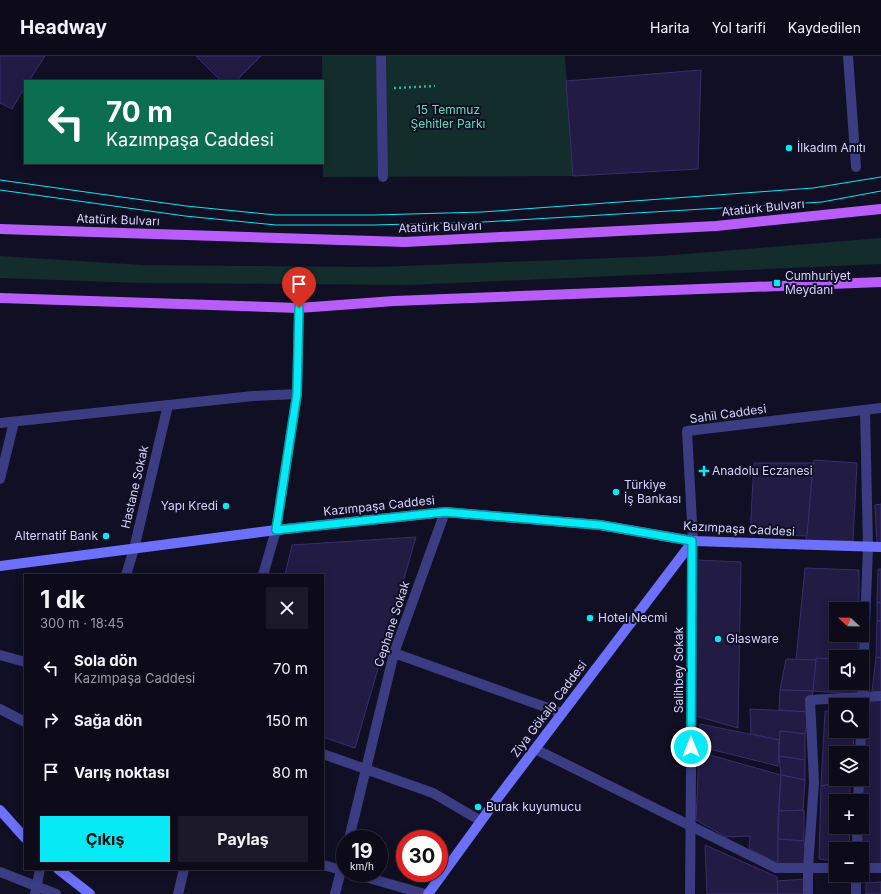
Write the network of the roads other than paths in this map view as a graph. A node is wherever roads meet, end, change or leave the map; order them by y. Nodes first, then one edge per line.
1 (381, 56) edge
2 (848, 56) edge
3 (856, 167) dead end
4 (383, 177) dead end
5 (881, 209) edge
6 (0, 229) edge
7 (881, 282) edge
8 (0, 298) edge
9 (299, 308) junction
10 (297, 394) junction
11 (168, 405) junction
12 (881, 408) edge
13 (865, 410) junction
14 (14, 422) junction
15 (0, 423) edge
16 (0, 479) edge
17 (445, 512) junction
18 (276, 530) junction
19 (692, 541) junction
20 (868, 547) junction
21 (881, 547) edge
22 (134, 548) junction
23 (0, 566) edge
24 (126, 574) edge
25 (264, 574) edge
26 (394, 653) junction
27 (0, 655) edge
28 (24, 662) edge
29 (881, 696) edge
30 (862, 698) edge
31 (869, 699) edge
32 (829, 700) edge
33 (0, 710) edge
34 (562, 713) junction
35 (24, 722) edge
36 (535, 749) junction
37 (324, 754) edge
38 (367, 769) junction
39 (0, 810) edge
40 (481, 821) junction
41 (690, 826) junction
42 (351, 830) edge
43 (24, 837) edge
44 (324, 865) edge
45 (336, 868) edge
46 (808, 868) junction
47 (829, 868) edge
48 (869, 868) edge
49 (881, 868) edge
50 (40, 870) edge
51 (59, 870) edge
52 (184, 870) edge
53 (0, 872) edge
54 (341, 882) edge
55 (384, 882) edge
56 (856, 882) edge
57 (36, 890) edge
58 (56, 894) edge
59 (90, 894) edge
60 (178, 894) edge
61 (335, 894) edge
62 (425, 894) edge
63 (428, 894) edge
64 (690, 894) edge
65 (808, 894) edge
66 (856, 894) edge

1 - 4 street
2 - 3 street
5 - 6 main road, Atatürk Bulvarı
7 - 9 main road
8 - 9 main road
9 - 10 street
10 - 11 street
10 - 18 street
11 - 14 street
11 - 22 street, Hastane Sokak
12 - 13 street, Sahil Caddesi
13 - 19 street, Sahil Caddesi
13 - 20 street
14 - 15 street
14 - 16 street
17 - 18 main road, Kazımpaşa Caddesi
17 - 19 main road, Kazımpaşa Caddesi
17 - 26 street, Cephane Sokak
18 - 22 main road, Kazımpaşa Caddesi
18 - 25 street
19 - 20 main road, Kazımpaşa Caddesi
19 - 34 main road, Ziya Gökalp Caddesi
19 - 41 street, Salihbey Sokak
20 - 21 main road, Kazımpaşa Caddesi
20 - 30 street
22 - 23 main road, Kazımpaşa Caddesi
22 - 24 street, Hastane Sokak
26 - 34 street
26 - 38 street, Cephane Sokak
27 - 28 street
29 - 31 street
32 - 46 street
33 - 35 street
34 - 36 main road, Ziya Gökalp Caddesi
36 - 40 main road, Ziya Gökalp Caddesi
36 - 41 street
37 - 38 street
38 - 40 street
38 - 42 street
39 - 43 main road
40 - 63 main road, Ziya Gökalp Caddesi
41 - 46 street
41 - 64 street, Salihbey Sokak
44 - 45 street
46 - 47 street
46 - 65 street
48 - 49 street
50 - 57 street
51 - 59 main road
52 - 60 street
53 - 57 street
54 - 61 street
55 - 62 street
56 - 66 street
57 - 58 street

